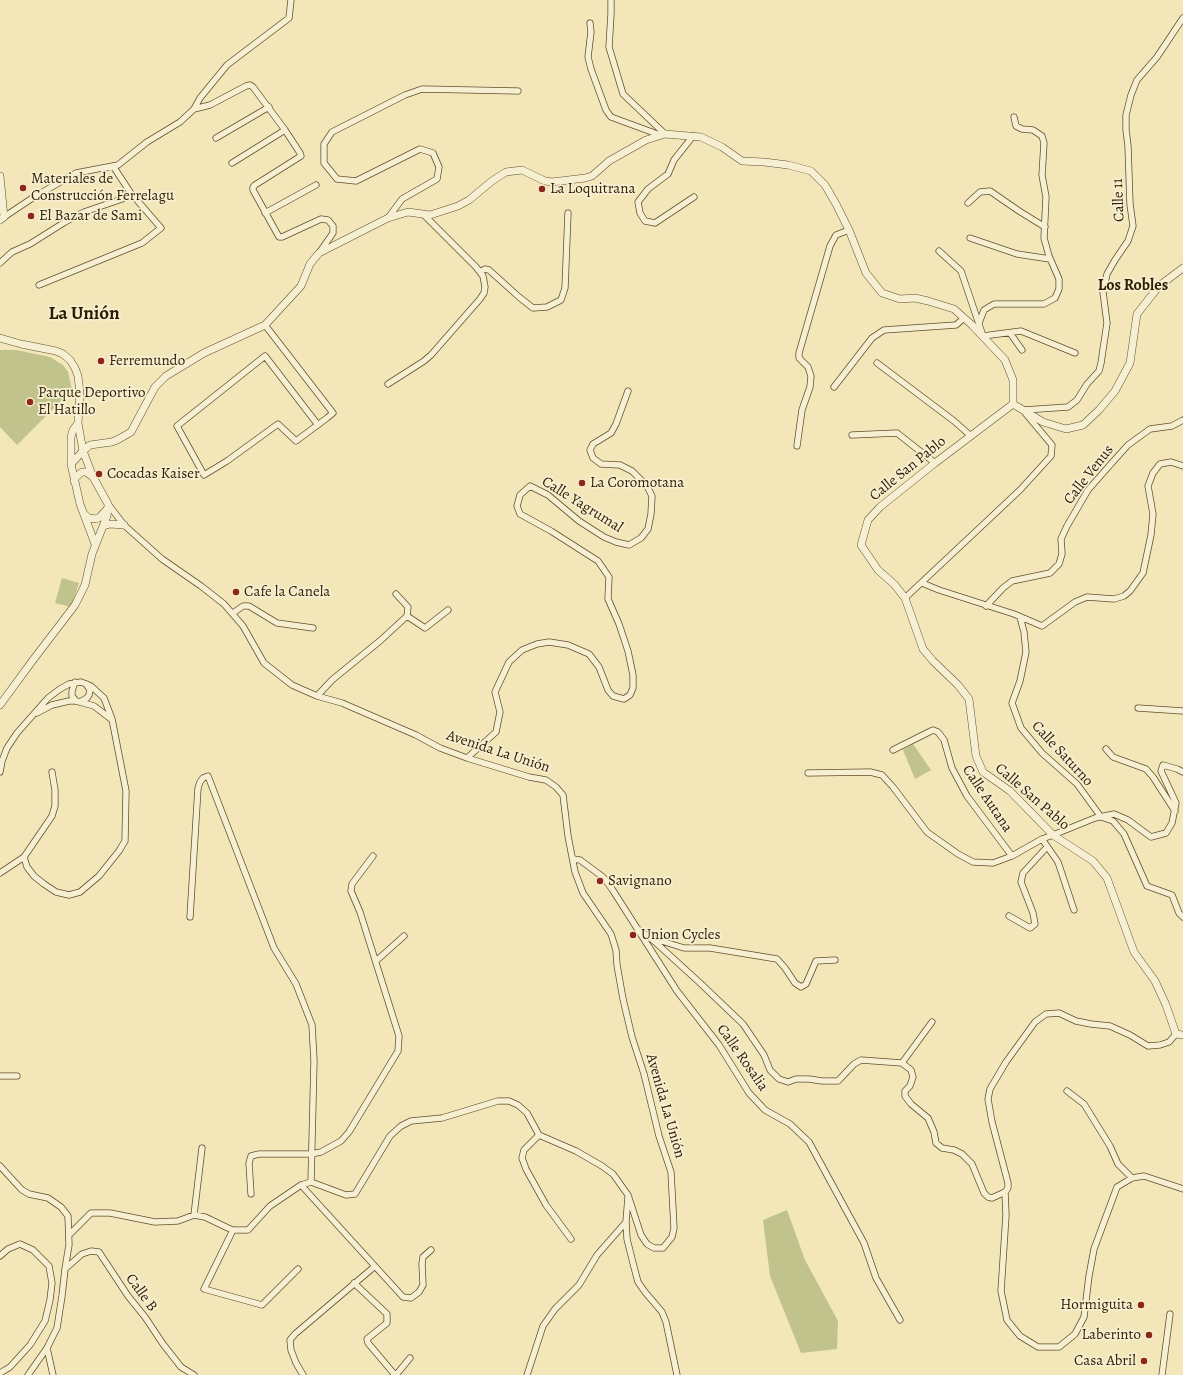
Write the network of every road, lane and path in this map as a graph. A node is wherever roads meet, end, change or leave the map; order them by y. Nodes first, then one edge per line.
1 (291, 0) edge
2 (611, 0) edge
3 (1183, 18) edge
4 (590, 23) dead end
5 (518, 91) dead end
6 (269, 107) junction
7 (194, 109) junction
8 (1014, 117) dead end
9 (285, 130) junction
10 (663, 135) junction
11 (693, 136) junction
12 (216, 138) dead end
13 (232, 163) dead end
14 (113, 166) junction
15 (0, 176) edge
16 (316, 185) dead end
17 (130, 192) junction
18 (694, 197) dead end
19 (968, 203) dead end
20 (265, 213) junction
21 (568, 213) dead end
22 (423, 214) junction
23 (388, 218) junction
24 (2, 219) edge
25 (1045, 226) junction
26 (849, 230) junction
27 (970, 238) dead end
28 (939, 251) dead end
29 (319, 253) junction
30 (1050, 259) junction
31 (0, 263) edge
32 (1183, 268) edge
33 (480, 272) junction
34 (39, 285) dead end
35 (964, 318) junction
36 (979, 323) junction
37 (265, 325) junction
38 (1010, 333) junction
39 (983, 336) junction
40 (0, 338) edge
41 (1022, 350) dead end
42 (1075, 353) dead end
43 (877, 363) dead end
44 (388, 384) dead end
45 (834, 387) dead end
46 (628, 392) dead end
47 (1012, 404) junction
48 (1024, 410) junction
49 (1183, 420) edge
50 (78, 423) junction
51 (318, 425) junction
52 (852, 435) dead end
53 (971, 436) junction
54 (797, 446) dead end
55 (83, 451) junction
56 (935, 463) junction
57 (71, 464) junction
58 (1183, 466) edge
59 (93, 477) junction
60 (74, 481) junction
61 (108, 506) junction
62 (84, 514) junction
63 (124, 525) junction
64 (103, 526) junction
65 (95, 544) junction
66 (922, 583) junction
67 (396, 594) dead end
68 (905, 598) junction
69 (986, 606) junction
70 (448, 610) dead end
71 (233, 613) junction
72 (407, 616) junction
73 (1020, 617) junction
74 (313, 628) dead end
75 (75, 682) junction
76 (85, 684) junction
77 (318, 696) junction
78 (78, 702) junction
79 (0, 705) edge
80 (1138, 708) dead end
81 (1183, 710) edge
82 (32, 715) junction
83 (112, 719) junction
84 (1106, 749) dead end
85 (893, 750) dead end
86 (467, 758) junction
87 (0, 772) edge
88 (52, 772) dead end
89 (1183, 772) edge
90 (808, 773) dead end
91 (1175, 811) junction
92 (1101, 817) junction
93 (1053, 835) junction
94 (1042, 839) junction
95 (1047, 847) junction
96 (373, 856) dead end
97 (1012, 856) junction
98 (24, 858) junction
99 (573, 860) junction
100 (0, 873) edge
101 (1074, 910) dead end
102 (1009, 916) dead end
103 (190, 917) dead end
104 (1183, 917) edge
105 (638, 929) junction
106 (404, 936) dead end
107 (648, 937) junction
108 (835, 960) dead end
109 (376, 961) junction
110 (932, 1022) dead end
111 (1179, 1034) edge
112 (902, 1063) junction
113 (0, 1076) edge
114 (17, 1076) dead end
115 (1067, 1091) dead end
116 (539, 1135) junction
117 (202, 1148) dead end
118 (311, 1154) junction
119 (0, 1166) edge
120 (1132, 1178) junction
121 (311, 1182) junction
122 (301, 1185) junction
123 (1183, 1189) edge
124 (1005, 1192) junction
125 (251, 1194) dead end
126 (628, 1195) junction
127 (194, 1215) junction
128 (626, 1222) junction
129 (233, 1230) junction
130 (69, 1234) junction
131 (571, 1239) dead end
132 (431, 1250) dead end
133 (0, 1256) edge
134 (374, 1267) junction
135 (65, 1269) junction
136 (298, 1269) dead end
137 (354, 1283) junction
138 (1170, 1314) dead end
139 (900, 1320) dead end
140 (47, 1348) junction
141 (410, 1358) dead end
142 (0, 1373) edge
143 (28, 1375) edge
144 (53, 1375) edge
145 (194, 1375) edge
146 (304, 1375) edge
147 (395, 1375) edge
148 (526, 1375) edge
149 (677, 1375) edge
150 (1162, 1375) edge

1 - 7 street
2 - 10 street
3 - 48 street, Calle 11
4 - 10 street
5 - 23 street
6 - 7 street
6 - 9 street
6 - 12 street
7 - 14 street
8 - 25 street
9 - 13 street
9 - 20 street
10 - 11 street
10 - 22 street
11 - 18 street
11 - 26 street
14 - 17 street
14 - 24 street
15 - 24 street
16 - 20 street
17 - 31 street
17 - 34 street
19 - 25 street
20 - 29 street
21 - 33 street
22 - 23 street
22 - 33 street
23 - 29 street
25 - 30 street
26 - 35 street
26 - 54 street
27 - 30 street
28 - 36 street
29 - 37 street
30 - 36 street
32 - 48 street
33 - 44 street
35 - 39 street
35 - 45 street
36 - 39 street
37 - 51 street
37 - 55 street
38 - 39 street
38 - 41 street
38 - 42 street
39 - 47 street
40 - 50 street, Avenida La Unión
43 - 53 street
46 - 86 street, Calle Yagrumal
47 - 48 street
47 - 53 street, Calle San Pablo
48 - 66 street
49 - 69 street, Calle Venus
50 - 55 street, Avenida La Unión
50 - 57 street, Avenida La Unión
51 - 51 street
52 - 56 street
53 - 56 street, Calle San Pablo
55 - 57 street
55 - 59 street, Avenida La Unión
56 - 68 street, Calle San Pablo
57 - 60 street, Avenida La Unión
58 - 73 street
59 - 60 street
59 - 61 street, Avenida La Unión
60 - 62 street, Avenida La Unión
61 - 62 street
61 - 63 street, Avenida La Unión
61 - 64 street
62 - 65 street, Avenida La Unión
63 - 64 street
63 - 71 street, Avenida La Unión
64 - 65 street
65 - 79 street
66 - 68 street
66 - 69 street
67 - 72 street
68 - 93 street, Calle San Pablo
69 - 73 street
70 - 72 street
71 - 74 street
71 - 77 street, Avenida La Unión
72 - 77 street
73 - 92 street, Calle Saturno
75 - 76 street
75 - 78 street
75 - 82 street
76 - 78 street
76 - 83 street
77 - 86 street, Avenida La Unión
78 - 82 street
78 - 83 street
80 - 81 street
82 - 87 street
83 - 98 street
84 - 91 street
85 - 97 street, Calle Autana
86 - 99 street, Avenida La Unión
88 - 98 street
89 - 91 street
90 - 97 street
91 - 92 street
92 - 93 street
92 - 104 street, Calle Saturno
93 - 94 street
93 - 111 street, Calle San Pablo
94 - 95 street
94 - 97 street
95 - 101 street
95 - 102 street
96 - 109 street
98 - 100 street
99 - 105 street, Calle Rosalia
99 - 126 street, Avenida La Unión
103 - 118 street
105 - 107 street
105 - 139 street, Calle Rosalia
106 - 109 street
107 - 108 street
107 - 112 street
109 - 118 street
110 - 112 street
111 - 124 street
112 - 124 street
113 - 114 street
115 - 120 street
116 - 121 street
116 - 126 street, Avenida La Unión
116 - 131 street
117 - 127 street
118 - 121 street
118 - 125 street
119 - 130 street
120 - 123 street
120 - 124 street
121 - 122 street
122 - 129 street
122 - 134 street
126 - 128 street
127 - 129 street
127 - 130 street
128 - 148 street
128 - 149 street
129 - 136 street
130 - 135 street
132 - 134 street
133 - 142 street
134 - 137 street
135 - 140 street
135 - 145 street, Calle B
137 - 146 street
137 - 147 street
138 - 150 street
140 - 143 street
140 - 144 street
141 - 147 street

